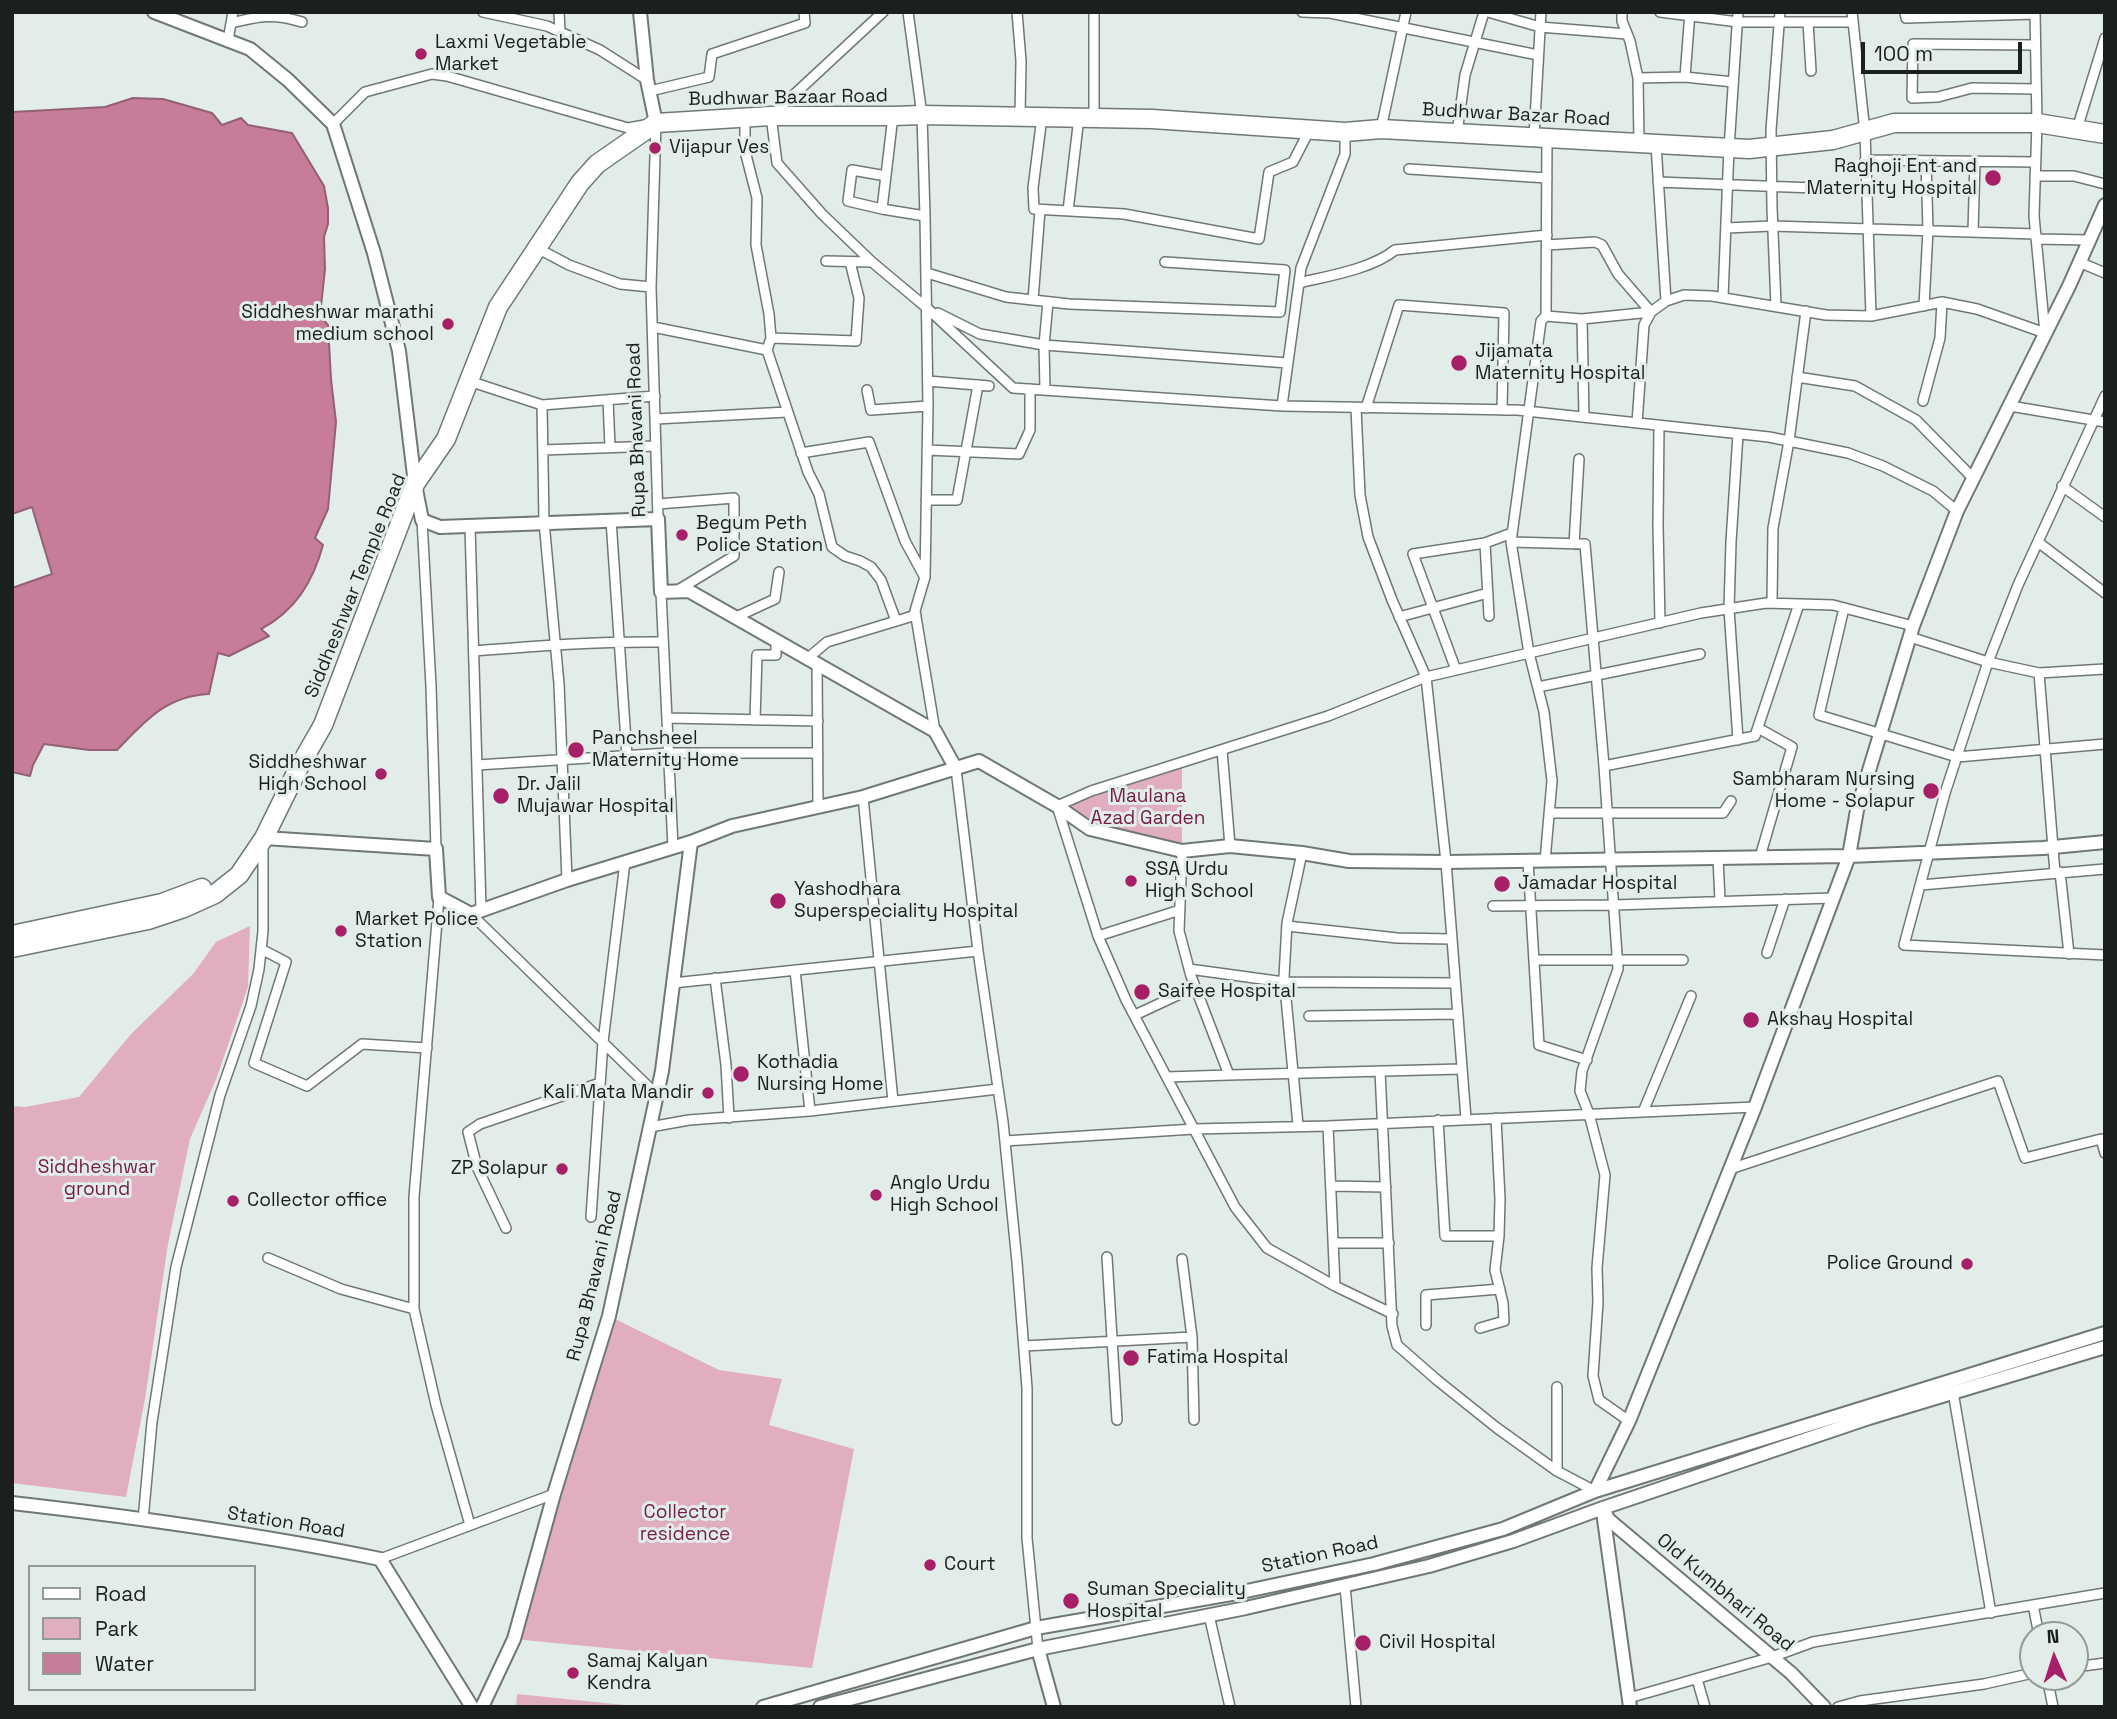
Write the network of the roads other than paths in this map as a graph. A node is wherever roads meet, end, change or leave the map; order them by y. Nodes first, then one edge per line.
1 (154, 12) edge
2 (233, 12) edge
3 (483, 12) edge
4 (559, 12) edge
5 (640, 12) edge
6 (804, 12) edge
7 (883, 12) edge
8 (908, 12) edge
9 (1017, 12) edge
10 (1094, 12) edge
11 (1302, 12) edge
12 (1406, 12) edge
13 (1486, 12) edge
14 (1541, 12) edge
15 (1622, 12) edge
16 (1660, 12) edge
17 (1905, 12) edge
18 (2035, 13) edge
19 (1690, 14) edge
20 (1738, 17) edge
21 (1780, 17) edge
22 (1853, 17) edge
23 (302, 22) dead end
24 (1808, 22) junction
25 (231, 23) junction
26 (1540, 27) junction
27 (1404, 29) junction
28 (560, 32) junction
29 (1627, 34) junction
30 (2105, 38) edge
31 (228, 40) junction
32 (1474, 43) junction
33 (2035, 46) junction
34 (1538, 55) junction
35 (1811, 71) dead end
36 (1685, 76) junction
37 (1638, 78) junction
38 (1733, 82) junction
39 (648, 86) junction
40 (2036, 89) junction
41 (922, 115) junction
42 (771, 116) junction
43 (893, 116) junction
44 (1020, 116) junction
45 (745, 117) junction
46 (1042, 117) junction
47 (1087, 117) junction
48 (656, 123) junction
49 (2037, 123) junction
50 (333, 124) junction
51 (1310, 129) junction
52 (1381, 129) junction
53 (2077, 129) junction
54 (1345, 132) junction
55 (1865, 132) junction
56 (1457, 133) junction
57 (2105, 134) edge
58 (1540, 138) junction
59 (1647, 144) junction
60 (1772, 147) junction
61 (1729, 148) junction
62 (1865, 160) junction
63 (1926, 161) junction
64 (1975, 161) junction
65 (2035, 162) junction
66 (1409, 169) dead end
67 (886, 176) junction
68 (2035, 176) junction
69 (1547, 178) junction
70 (1658, 183) junction
71 (2105, 184) edge
72 (1727, 185) junction
73 (1772, 186) junction
74 (1867, 190) junction
75 (2105, 205) edge
76 (882, 209) junction
77 (1040, 210) junction
78 (1068, 211) junction
79 (925, 216) junction
80 (1772, 226) junction
81 (1726, 228) junction
82 (1868, 229) junction
83 (1928, 230) junction
84 (1973, 232) junction
85 (2036, 237) junction
86 (1547, 240) junction
87 (2088, 240) junction
88 (537, 248) junction
89 (826, 261) dead end
90 (850, 262) junction
91 (873, 262) junction
92 (1165, 262) dead end
93 (2079, 262) junction
94 (927, 273) junction
95 (2105, 273) edge
96 (1299, 283) junction
97 (651, 287) junction
98 (1723, 297) junction
99 (1033, 300) junction
100 (1048, 302) junction
101 (1666, 302) junction
102 (1942, 302) junction
103 (1776, 305) junction
104 (1924, 306) junction
105 (928, 308) junction
106 (1806, 311) junction
107 (1651, 312) junction
108 (1546, 316) junction
109 (1871, 316) junction
110 (1582, 319) junction
111 (653, 327) junction
112 (2045, 333) junction
113 (771, 338) junction
114 (1044, 345) junction
115 (766, 350) junction
116 (1288, 363) junction
117 (1797, 377) junction
118 (469, 381) junction
119 (928, 381) junction
120 (978, 384) junction
121 (989, 386) dead end
122 (1030, 389) junction
123 (867, 390) dead end
124 (1045, 390) junction
125 (655, 396) junction
126 (2105, 396) edge
127 (608, 400) junction
128 (1923, 401) dead end
129 (542, 405) junction
130 (2010, 405) junction
131 (928, 406) junction
132 (1282, 406) junction
133 (1361, 408) junction
134 (1502, 410) junction
135 (1528, 411) junction
136 (787, 412) junction
137 (1584, 417) junction
138 (656, 419) junction
139 (2100, 422) edge
140 (1637, 423) junction
141 (1659, 425) junction
142 (1738, 434) junction
143 (1789, 441) junction
144 (656, 446) junction
145 (610, 447) junction
146 (543, 450) junction
147 (927, 450) junction
148 (965, 452) junction
149 (801, 453) junction
150 (1579, 459) dead end
151 (1973, 478) junction
152 (415, 484) junction
153 (2063, 486) junction
154 (926, 500) junction
155 (658, 503) junction
156 (1957, 511) junction
157 (2105, 517) edge
158 (658, 519) junction
159 (422, 520) junction
160 (611, 520) junction
161 (544, 522) junction
162 (470, 526) junction
163 (1511, 538) junction
164 (2038, 541) junction
165 (1485, 543) junction
166 (1574, 544) junction
167 (779, 572) dead end
168 (925, 577) junction
169 (667, 593) junction
170 (1488, 593) junction
171 (2105, 593) edge
172 (1772, 603) junction
173 (1799, 604) junction
174 (1433, 608) junction
175 (1844, 608) junction
176 (1729, 609) junction
177 (916, 615) junction
178 (1489, 616) dead end
179 (736, 617) junction
180 (1399, 617) junction
181 (897, 621) junction
182 (1660, 623) junction
183 (1912, 631) junction
184 (1594, 639) junction
185 (776, 640) junction
186 (619, 641) junction
187 (663, 642) junction
188 (556, 644) junction
189 (474, 651) junction
190 (1529, 653) junction
191 (1700, 654) dead end
192 (812, 660) junction
193 (1988, 663) junction
194 (2105, 669) edge
195 (1456, 670) junction
196 (2039, 673) junction
197 (1597, 675) junction
198 (1426, 677) junction
199 (1538, 687) junction
200 (667, 718) junction
201 (755, 720) junction
202 (818, 721) junction
203 (1758, 728) junction
204 (936, 731) junction
205 (1880, 733) junction
206 (1738, 740) junction
207 (2105, 744) edge
208 (2045, 749) junction
209 (1223, 751) junction
210 (668, 753) junction
211 (818, 753) junction
212 (628, 756) junction
213 (1957, 757) junction
214 (561, 760) junction
215 (477, 765) junction
216 (1604, 765) junction
217 (957, 769) junction
218 (863, 797) junction
219 (1731, 801) dead end
220 (1057, 806) junction
221 (818, 807) junction
222 (1549, 813) junction
223 (1608, 814) junction
224 (264, 838) junction
225 (691, 842) junction
226 (2105, 842) edge
227 (1230, 846) junction
228 (2053, 847) junction
229 (673, 848) junction
230 (436, 849) junction
231 (1182, 851) junction
232 (1302, 853) junction
233 (1929, 853) junction
234 (1849, 856) junction
235 (1718, 858) junction
236 (1760, 858) junction
237 (1611, 860) junction
238 (1528, 861) junction
239 (1545, 861) junction
240 (625, 862) junction
241 (1446, 862) junction
242 (2105, 869) edge
243 (240, 872) junction
244 (2058, 873) junction
245 (568, 880) junction
246 (1921, 885) junction
247 (439, 897) junction
248 (1833, 898) junction
249 (1785, 899) junction
250 (1720, 901) junction
251 (1614, 905) junction
252 (1493, 906) dead end
253 (1531, 906) junction
254 (1180, 910) junction
255 (476, 912) junction
256 (1287, 926) junction
257 (12, 935) edge
258 (1098, 936) junction
259 (1452, 939) junction
260 (12, 948) edge
261 (261, 949) junction
262 (978, 951) junction
263 (1767, 953) dead end
264 (2069, 954) junction
265 (2105, 955) edge
266 (1534, 960) junction
267 (1617, 960) junction
268 (1683, 960) dead end
269 (880, 961) junction
270 (1189, 969) junction
271 (795, 970) junction
272 (715, 978) junction
273 (673, 982) junction
274 (1284, 982) junction
275 (1455, 983) junction
276 (1195, 987) junction
277 (1691, 996) dead end
278 (1458, 1014) junction
279 (1135, 1015) junction
280 (1309, 1016) dead end
281 (603, 1042) junction
282 (426, 1048) junction
283 (1587, 1060) junction
284 (1462, 1069) junction
285 (1380, 1071) junction
286 (1293, 1073) junction
287 (1229, 1075) junction
288 (1167, 1077) junction
289 (600, 1083) junction
290 (998, 1089) junction
291 (657, 1095) junction
292 (894, 1101) junction
293 (1755, 1107) junction
294 (810, 1111) junction
295 (1643, 1112) junction
296 (1588, 1114) junction
297 (729, 1118) junction
298 (1496, 1118) junction
299 (1466, 1119) junction
300 (1438, 1120) junction
301 (1383, 1122) junction
302 (1298, 1125) junction
303 (1328, 1126) junction
304 (650, 1127) junction
305 (1194, 1129) junction
306 (2103, 1139) edge
307 (1005, 1141) junction
308 (2105, 1153) edge
309 (1730, 1169) junction
310 (1331, 1186) junction
311 (1386, 1187) junction
312 (591, 1217) dead end
313 (506, 1228) dead end
314 (1499, 1236) junction
315 (1333, 1243) junction
316 (1389, 1243) junction
317 (1107, 1257) dead end
318 (268, 1258) dead end
319 (1182, 1259) dead end
320 (1335, 1286) junction
321 (1500, 1289) junction
322 (414, 1309) junction
323 (1392, 1314) junction
324 (1426, 1325) dead end
325 (1480, 1328) dead end
326 (2105, 1333) edge
327 (1192, 1337) junction
328 (1112, 1341) junction
329 (1024, 1346) junction
330 (2105, 1347) edge
331 (1557, 1387) dead end
332 (1953, 1392) junction
333 (1117, 1420) dead end
334 (1194, 1420) dead end
335 (1629, 1421) junction
336 (1557, 1471) junction
337 (1595, 1491) junction
338 (554, 1494) junction
339 (12, 1503) edge
340 (1603, 1508) junction
341 (144, 1520) junction
342 (470, 1525) junction
343 (380, 1559) junction
344 (1345, 1586) junction
345 (2105, 1593) edge
346 (2033, 1605) junction
347 (1991, 1613) junction
348 (1209, 1615) junction
349 (2036, 1621) edge
350 (1036, 1628) junction
351 (1038, 1649) junction
352 (1772, 1657) junction
353 (2019, 1677) edge
354 (1697, 1679) junction
355 (1630, 1702) edge
356 (472, 1707) edge
357 (482, 1707) edge
358 (763, 1707) edge
359 (820, 1707) edge
360 (1054, 1707) edge
361 (1230, 1707) edge
362 (1356, 1707) edge
363 (1705, 1707) edge
364 (1824, 1707) edge
365 (1838, 1707) edge

1 - 31 street
2 - 25 street
3 - 28 street
4 - 28 street
5 - 39 street, Rupa Bhavani Road
6 - 39 street
7 - 42 street
8 - 41 street
9 - 44 street
10 - 47 street
11 - 27 street
12 - 27 street
13 - 26 street
13 - 32 street
14 - 26 street
15 - 29 street
16 - 19 street
17 - 18 street
18 - 33 street
19 - 20 street
19 - 36 street
20 - 21 street
20 - 38 street
21 - 24 street
21 - 60 street
22 - 24 street
22 - 55 street
23 - 25 street
24 - 35 street
25 - 31 street
26 - 29 street
26 - 34 street
27 - 32 street
27 - 52 street
28 - 39 street
29 - 37 street
30 - 53 street
31 - 50 street
32 - 34 street
32 - 56 street
33 - 40 street
33 - 40 street
34 - 58 street
36 - 37 street
36 - 38 street
37 - 59 street
38 - 61 street
39 - 48 street, Rupa Bhavani Road
40 - 49 street
41 - 43 highway, Budhwar Bazaar Road
41 - 44 highway, Budhwar Bazar Road
41 - 79 street
42 - 43 highway, Budhwar Bazaar Road
42 - 45 highway, Budhwar Bazaar Road
42 - 91 street
43 - 67 street
44 - 46 highway, Budhwar Bazar Road
45 - 48 highway, Budhwar Bazaar Road
45 - 113 street
46 - 47 highway, Budhwar Bazar Road
46 - 77 street
47 - 51 highway, Budhwar Bazar Road
47 - 78 street
48 - 50 street
48 - 88 highway, Siddheshwar Temple Road
48 - 97 street, Rupa Bhavani Road
49 - 53 highway, Budhwar Bazar Road
49 - 55 highway, Budhwar Bazar Road
49 - 65 street
50 - 152 street
51 - 54 highway, Budhwar Bazar Road
51 - 78 street
52 - 54 highway, Budhwar Bazar Road
52 - 56 highway, Budhwar Bazar Road
53 - 57 highway, Budhwar Bazar Road
54 - 96 street
55 - 60 highway, Budhwar Bazar Road
55 - 62 street
56 - 58 highway, Budhwar Bazar Road
58 - 59 highway, Budhwar Bazar Road
58 - 69 street
59 - 61 highway, Budhwar Bazar Road
59 - 70 street
60 - 61 highway, Budhwar Bazar Road
60 - 73 street
61 - 72 street
62 - 63 street
62 - 74 street
63 - 64 street
63 - 83 street
64 - 65 street
64 - 84 street
65 - 68 street
66 - 69 street
67 - 76 street
67 - 76 street
68 - 71 street
68 - 85 street
69 - 86 street
70 - 72 street
70 - 101 street
72 - 73 street
72 - 81 street
73 - 74 street
73 - 80 street
74 - 82 street
75 - 87 street
76 - 79 street
77 - 78 street
77 - 99 street
79 - 94 street
80 - 81 street
80 - 82 street
80 - 103 street
81 - 98 street
82 - 83 street
82 - 109 street
83 - 84 street
83 - 104 street
84 - 85 street
85 - 87 street
85 - 112 street
86 - 96 street
86 - 107 street
86 - 108 street
87 - 93 street
88 - 97 street
88 - 118 highway, Siddheshwar Temple Road
89 - 90 street
90 - 91 street
90 - 113 street
91 - 105 street
92 - 100 street
93 - 95 street
93 - 112 street
94 - 99 street
94 - 105 street
96 - 116 street
97 - 111 street, Rupa Bhavani Road
98 - 101 street
98 - 103 street
99 - 100 street
100 - 114 street
101 - 107 street
102 - 104 street
102 - 112 street
102 - 128 street
103 - 106 street
104 - 109 street
105 - 114 street
105 - 119 street
105 - 122 street
106 - 109 street
106 - 117 street
107 - 110 street
107 - 140 street
108 - 110 street
108 - 135 street
110 - 137 street
111 - 115 street
111 - 125 street, Rupa Bhavani Road
112 - 130 street
113 - 115 street
114 - 116 street
114 - 124 street
115 - 136 street
116 - 132 street
117 - 143 street
117 - 151 street
118 - 129 street
118 - 152 highway, Siddheshwar Temple Road
119 - 120 street
119 - 131 street
120 - 121 street
120 - 148 street
122 - 124 street
122 - 148 street
123 - 131 street
124 - 132 street
125 - 127 street
125 - 138 street, Rupa Bhavani Road
126 - 139 street
127 - 129 street
127 - 145 street
129 - 146 street
130 - 139 street
130 - 151 street
131 - 147 street
132 - 133 street
133 - 134 street
133 - 134 street
133 - 180 street
134 - 135 street
135 - 137 street
135 - 163 street
136 - 138 street
136 - 149 street
137 - 140 street
138 - 144 street, Rupa Bhavani Road
139 - 153 street
140 - 141 street
141 - 142 street
141 - 182 street
142 - 143 street
142 - 176 street
143 - 156 street
143 - 172 street
144 - 145 street
144 - 155 street, Rupa Bhavani Road
145 - 146 street
146 - 161 street
147 - 148 street
147 - 154 street
148 - 154 street
149 - 168 street
149 - 181 street
150 - 166 street
151 - 156 street
152 - 159 street
152 - 224 highway, Siddheshwar Temple Road
153 - 157 street
153 - 164 street
154 - 168 street
155 - 158 street, Rupa Bhavani Road
155 - 169 street
156 - 183 street
158 - 160 street
158 - 169 street, Rupa Bhavani Road
159 - 162 street
159 - 230 street
160 - 161 street
160 - 186 street
161 - 162 street
161 - 188 street
162 - 189 street
163 - 165 street
163 - 166 street
163 - 190 street
164 - 171 street
164 - 193 street
165 - 170 street
165 - 174 street
166 - 184 street
167 - 179 street
168 - 177 street
169 - 179 street
169 - 187 street, Rupa Bhavani Road
170 - 174 street
170 - 178 street
172 - 173 street
172 - 176 street
173 - 175 street
173 - 203 street
174 - 180 street
174 - 195 street
175 - 183 street
175 - 205 street
176 - 182 street
176 - 206 street
177 - 181 street
177 - 204 street
179 - 185 street
180 - 198 street
181 - 192 street
182 - 184 street
183 - 193 street
183 - 205 street
184 - 190 street
184 - 197 street
185 - 192 street
185 - 201 street
186 - 187 street
186 - 188 street
186 - 212 street
187 - 200 street, Rupa Bhavani Road
188 - 189 street
188 - 214 street
189 - 215 street
190 - 195 street
190 - 199 street
191 - 197 street
192 - 202 street
192 - 204 street
193 - 196 street
193 - 213 street
194 - 196 street
195 - 198 street
196 - 208 street
197 - 199 street
197 - 216 street
198 - 209 street
198 - 241 street
199 - 222 street
200 - 201 street
200 - 210 street, Rupa Bhavani Road
201 - 202 street
202 - 211 street
203 - 206 street
203 - 236 street
204 - 217 street
205 - 213 street
205 - 234 street
206 - 216 street
207 - 208 street
208 - 213 street
208 - 228 street
209 - 220 street
209 - 227 street
210 - 211 street
210 - 212 street
210 - 229 street, Rupa Bhavani Road
211 - 221 street
212 - 214 street
213 - 233 street
214 - 215 street
214 - 245 street
215 - 255 street
216 - 223 street
217 - 218 street
217 - 220 street
217 - 262 street
218 - 221 street
218 - 269 street
219 - 223 street
220 - 231 street
220 - 258 street
221 - 225 street
222 - 223 street
222 - 239 street
223 - 237 street
224 - 230 street
224 - 243 highway, Siddheshwar Temple Road
224 - 261 street
225 - 229 street
225 - 273 street, Rupa Bhavani Road
226 - 228 street
227 - 231 street
227 - 232 street
228 - 233 street
228 - 244 street
229 - 240 street
230 - 247 street
231 - 254 street
232 - 241 street
232 - 256 street
233 - 234 street
233 - 246 street
234 - 236 street
234 - 248 street
235 - 236 street
235 - 237 street
235 - 250 street
237 - 239 street
237 - 251 street
238 - 239 street
238 - 241 street
238 - 253 street
240 - 245 street
240 - 281 street
241 - 259 street
242 - 244 street
243 - 257 highway
243 - 260 highway, Siddheshwar Temple Road
244 - 246 street
244 - 264 street
245 - 255 street
246 - 264 street
247 - 255 street
247 - 282 street
248 - 249 street
248 - 293 street
249 - 250 street
249 - 263 street
250 - 251 street
251 - 253 street
251 - 267 street
252 - 253 street
253 - 266 street
254 - 258 street
254 - 270 street
255 - 281 street
256 - 259 street
256 - 274 street
258 - 279 street
259 - 275 street
261 - 282 street
261 - 341 street
262 - 269 street
262 - 290 street
264 - 265 street
266 - 267 street
266 - 283 street
267 - 268 street
267 - 283 street
269 - 271 street
269 - 292 street
270 - 274 street
270 - 276 street
271 - 272 street
271 - 294 street
272 - 273 street
272 - 297 street
273 - 291 street, Rupa Bhavani Road
274 - 275 street
274 - 286 street
275 - 278 street
276 - 279 street
276 - 287 street
277 - 295 street
278 - 280 street
278 - 284 street
279 - 288 street
281 - 289 street
281 - 291 street
282 - 322 street
283 - 296 street
284 - 285 street
284 - 299 street
285 - 286 street
285 - 301 street
286 - 287 street
286 - 302 street
287 - 288 street
288 - 305 street
289 - 312 street
289 - 313 street
290 - 292 street
290 - 307 street
291 - 304 street, Rupa Bhavani Road
292 - 294 street
293 - 295 street
293 - 309 street
294 - 297 street
295 - 296 street
296 - 298 street
296 - 335 street
297 - 304 street
298 - 299 street
298 - 314 street
299 - 300 street
300 - 301 street
300 - 314 street
301 - 303 street
301 - 311 street
302 - 303 street
302 - 305 street
303 - 310 street
304 - 338 street, Rupa Bhavani Road
305 - 307 street
305 - 320 street
306 - 308 street
306 - 309 street
307 - 329 street
309 - 335 street
310 - 311 street
310 - 315 street
311 - 316 street
314 - 321 street
315 - 316 street
315 - 320 street
316 - 323 street
317 - 328 street
318 - 322 street
319 - 327 street
320 - 323 street
321 - 324 street
321 - 325 street
322 - 342 street
323 - 336 street
326 - 337 street, Station Road
327 - 328 street
327 - 334 street
328 - 329 street
328 - 333 street
329 - 350 street
330 - 332 street
331 - 336 street
332 - 340 street
332 - 347 street
335 - 337 street
336 - 337 street
337 - 350 street, Station Road
338 - 342 street
338 - 357 street, Rupa Bhavani Road
339 - 341 street, Station Road
340 - 344 street
340 - 352 street, Old Kumbhari Road
340 - 355 street
341 - 343 street, Station Road
342 - 343 street
343 - 356 street
344 - 348 street
344 - 362 street
345 - 346 street
346 - 347 street
346 - 349 street
347 - 352 street
348 - 351 street
348 - 361 street
350 - 351 street
350 - 358 street, Station Road
351 - 359 street
351 - 360 street
352 - 354 street
352 - 364 street, Old Kumbhari Road
353 - 365 street
354 - 355 street
354 - 363 street

